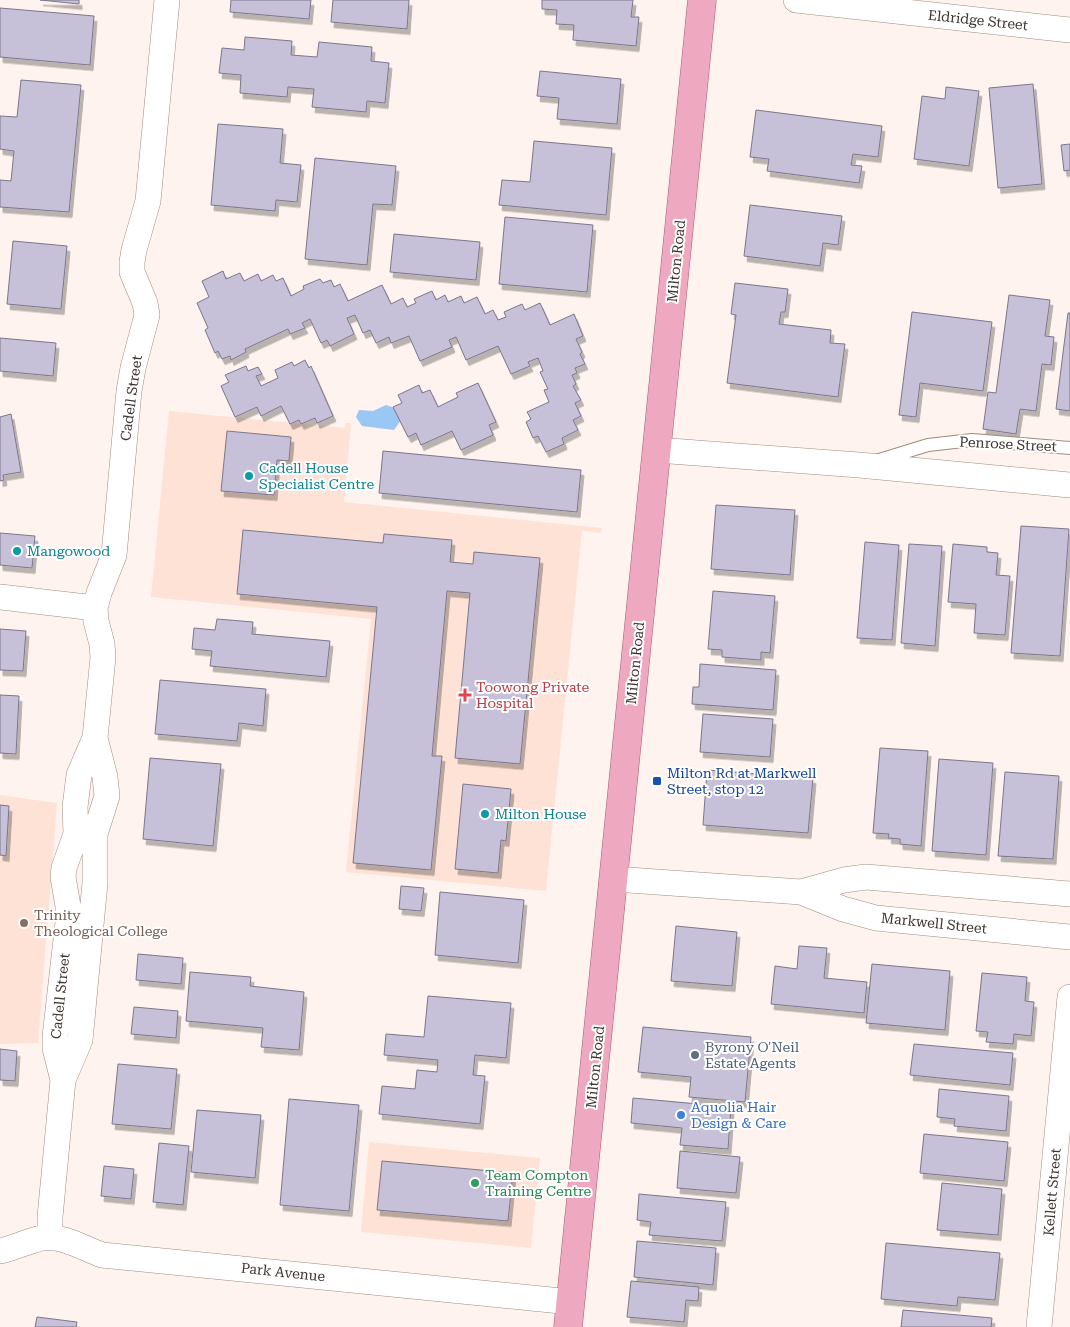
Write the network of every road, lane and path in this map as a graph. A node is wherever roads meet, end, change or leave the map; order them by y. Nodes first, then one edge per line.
1 (167, 0) edge
2 (702, 0) edge
3 (796, 0) edge
4 (1070, 30) edge
5 (1070, 448) edge
6 (657, 450) junction
7 (859, 465) junction
8 (1070, 486) edge
9 (0, 597) edge
10 (95, 608) junction
11 (614, 878) junction
12 (801, 892) junction
13 (1070, 894) edge
14 (1070, 937) edge
15 (1070, 997) edge
16 (1060, 1217) edge
17 (50, 1238) junction
18 (0, 1251) edge
19 (570, 1315) edge
20 (1039, 1327) edge

1 - 10 street, Cadell Street
2 - 6 main road, Milton Road
3 - 4 street, Eldridge Street
5 - 7 lane, Penrose Street
6 - 7 street, Penrose Street
6 - 11 main road, Milton Road
7 - 8 street, Penrose Street
9 - 10 street
10 - 17 street, Cadell Street
11 - 12 street, Markwell Street
11 - 19 main road, Milton Road
12 - 13 street, Markwell Street
12 - 14 street, Markwell Street
15 - 16 street, Kellett Street
16 - 20 street, Kellett Street
17 - 18 street, Park Avenue
17 - 19 street, Park Avenue

